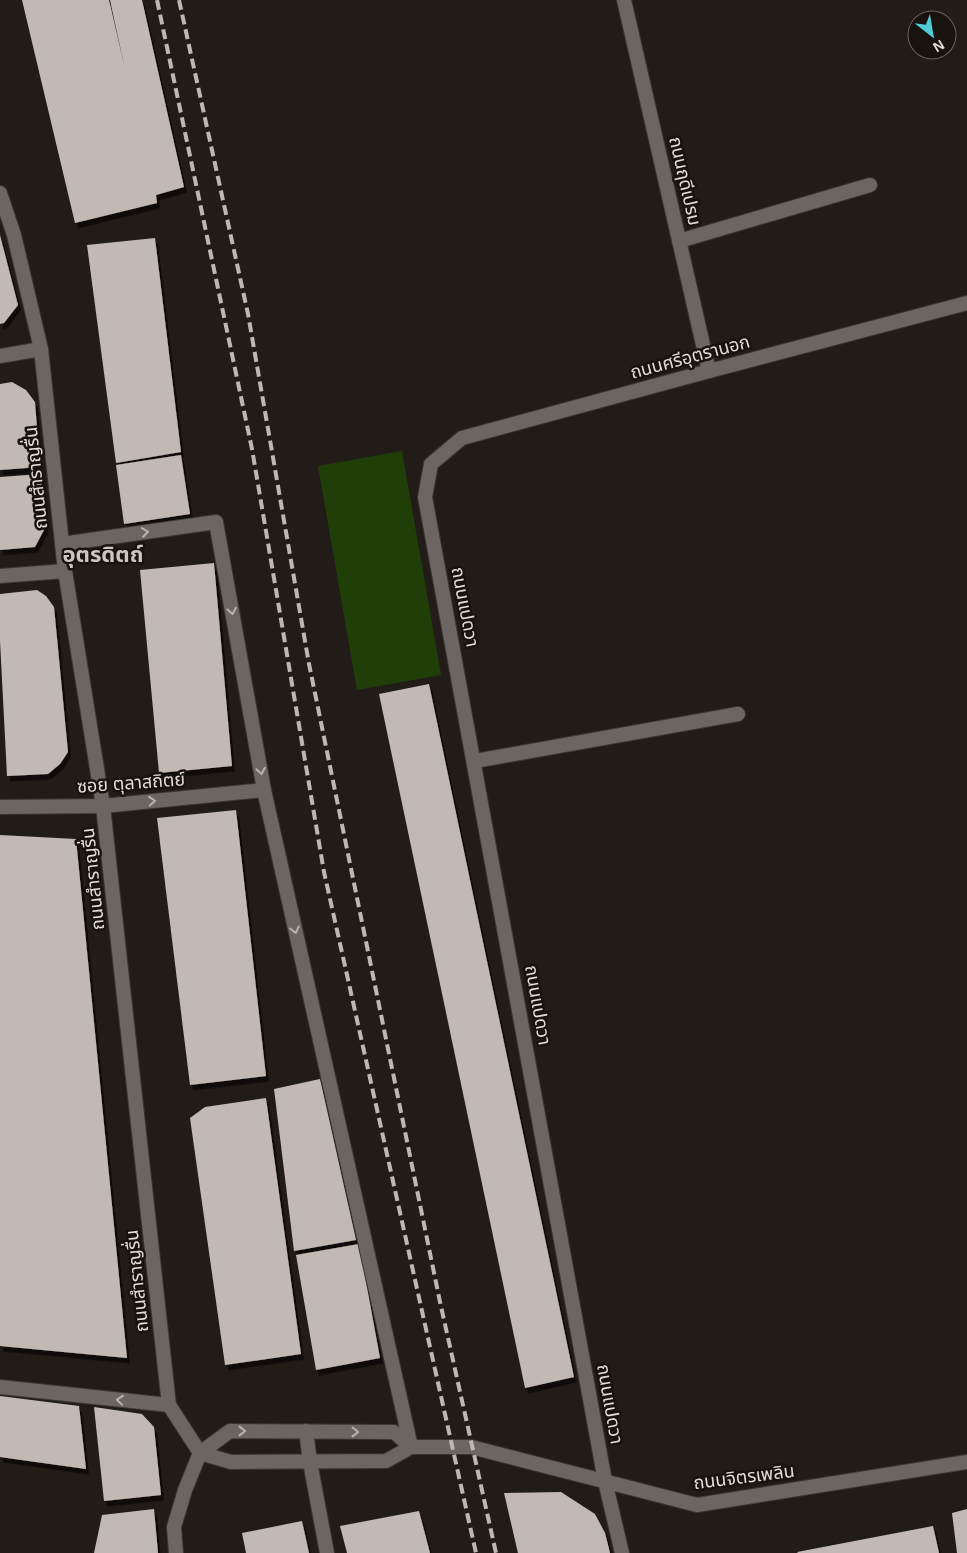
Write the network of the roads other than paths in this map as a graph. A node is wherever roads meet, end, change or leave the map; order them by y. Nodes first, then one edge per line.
1 (624, 0) edge
2 (870, 185) dead end
3 (0, 193) edge
4 (679, 241) junction
5 (967, 304) edge
6 (41, 349) junction
7 (0, 356) edge
8 (709, 371) junction
9 (431, 464) joint
10 (62, 544) junction
11 (65, 570) junction
12 (0, 576) edge
13 (738, 714) dead end
14 (475, 761) junction
15 (264, 790) junction
16 (103, 806) junction
17 (0, 807) edge
18 (0, 1387) edge
19 (169, 1405) junction
20 (306, 1432) junction
21 (411, 1447) junction
22 (200, 1453) junction
23 (310, 1462) junction
24 (967, 1462) edge
25 (606, 1482) junction
26 (176, 1553) edge
27 (327, 1553) edge
28 (622, 1553) edge

1 - 4 street, ถนนฤดีเปรม
2 - 4 street
3 - 6 street, ถนนสำราญรื่น
4 - 8 street, ถนนฤดีเปรม
5 - 8 street, ถนนศรีอุตรานอก
6 - 7 street
6 - 10 street, ถนนสำราญรื่น
8 - 9 street, ถนนศรีอุตรานอก
9 - 14 street, ถนนแปดวา
10 - 11 street, ถนนสำราญรื่น
10 -> 15 street
11 - 12 street
11 - 16 street, ถนนสำราญรื่น
13 - 14 street
14 - 25 street, ถนนแปดวา
16 -> 15 street, ซอย ตุลาสถิตย์
15 -> 21 street
16 - 17 street, ซอย ตุลาสถิตย์
16 - 19 street, ถนนสำราญรื่น
19 -> 18 street
19 - 22 street, ถนนสำราญรื่น
20 -> 21 street
22 -> 20 street
20 - 23 street
21 - 23 street
21 - 25 street, ถนนจิตรเพลิน
22 - 23 street
22 - 26 street
23 - 27 street
24 - 25 street, ถนนจิตรเพลิน
25 - 28 street, ถนนแปดวา

